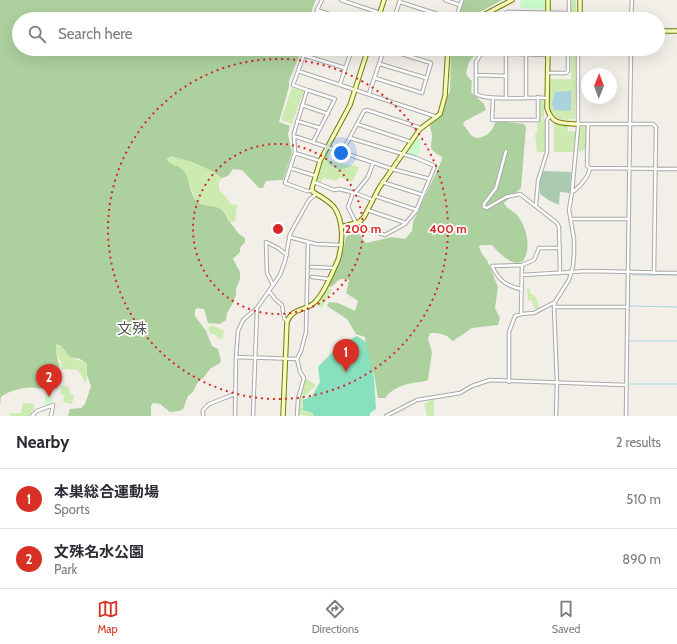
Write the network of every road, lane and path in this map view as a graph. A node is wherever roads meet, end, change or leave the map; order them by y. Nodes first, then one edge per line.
1 (322, 0) edge
2 (341, 0) edge
3 (384, 0) edge
4 (445, 0) edge
5 (462, 0) edge
6 (512, 0) edge
7 (548, 0) edge
8 (569, 0) edge
9 (580, 0) edge
10 (632, 0) edge
11 (400, 1) edge
12 (460, 5) junction
13 (317, 10) joint
14 (323, 12) edge
15 (377, 12) edge
16 (380, 12) edge
17 (396, 12) edge
18 (432, 12) edge
19 (458, 12) edge
20 (490, 12) edge
21 (507, 12) edge
22 (527, 12) joint
23 (548, 12) joint
24 (569, 12) edge
25 (580, 12) edge
26 (631, 12) edge
27 (665, 31) edge
28 (677, 31) edge
29 (303, 56) edge
30 (306, 56) edge
31 (349, 56) edge
32 (366, 56) edge
33 (383, 56) edge
34 (408, 56) edge
35 (448, 56) edge
36 (480, 56) edge
37 (506, 56) edge
38 (526, 56) edge
39 (548, 56) edge
40 (568, 56) edge
41 (578, 56) edge
42 (631, 56) edge
43 (380, 64) junction
44 (346, 68) junction
45 (298, 71) junction
46 (548, 73) junction
47 (476, 75) junction
48 (506, 76) junction
49 (375, 78) junction
50 (426, 78) junction
51 (340, 84) junction
52 (307, 90) junction
53 (355, 90) junction
54 (370, 94) junction
55 (526, 97) junction
56 (493, 98) junction
57 (506, 98) junction
58 (538, 98) junction
59 (547, 98) junction
60 (302, 105) junction
61 (328, 114) junction
62 (550, 116) junction
63 (437, 117) junction
64 (297, 120) junction
65 (357, 124) junction
66 (578, 124) junction
67 (588, 125) junction
68 (630, 125) junction
69 (320, 128) junction
70 (420, 129) junction
71 (294, 136) junction
72 (350, 138) junction
73 (313, 142) junction
74 (411, 142) junction
75 (327, 147) junction
76 (506, 151) dead end
77 (342, 152) junction
78 (295, 153) junction
79 (402, 154) junction
80 (320, 161) junction
81 (374, 163) junction
82 (290, 168) junction
83 (590, 168) junction
84 (655, 168) junction
85 (392, 169) junction
86 (629, 169) junction
87 (677, 169) edge
88 (316, 176) junction
89 (430, 179) junction
90 (314, 182) junction
91 (382, 182) junction
92 (314, 192) junction
93 (572, 192) junction
94 (354, 193) junction
95 (423, 195) junction
96 (375, 196) junction
97 (373, 200) junction
98 (536, 206) junction
99 (367, 210) junction
100 (417, 210) junction
101 (571, 219) junction
102 (628, 219) junction
103 (357, 222) junction
104 (405, 224) junction
105 (341, 227) junction
106 (289, 237) junction
107 (308, 243) junction
108 (341, 245) junction
109 (560, 248) junction
110 (287, 255) junction
111 (522, 265) junction
112 (311, 267) dead end
113 (334, 268) junction
114 (627, 272) junction
115 (560, 273) junction
116 (571, 273) junction
117 (654, 273) junction
118 (677, 273) edge
119 (522, 275) junction
120 (312, 277) dead end
121 (329, 279) junction
122 (273, 285) junction
123 (522, 289) junction
124 (269, 291) junction
125 (555, 302) junction
126 (307, 307) junction
127 (554, 307) junction
128 (257, 308) junction
129 (627, 308) junction
130 (521, 314) junction
131 (287, 321) junction
132 (236, 357) junction
133 (255, 358) junction
134 (285, 358) junction
135 (297, 359) junction
136 (509, 382) junction
137 (557, 383) junction
138 (626, 384) junction
139 (235, 394) junction
140 (32, 416) edge
141 (51, 416) edge
142 (203, 416) edge
143 (235, 416) edge
144 (253, 416) edge
145 (283, 416) edge
146 (297, 416) edge
147 (386, 416) edge
148 (556, 416) edge
149 (626, 416) edge

1 - 13 street
2 - 15 street
3 - 16 street
4 - 12 street
5 - 12 street
6 - 20 street
7 - 23 street
8 - 24 street
9 - 25 street
10 - 26 street
11 - 17 street
11 - 18 street
12 - 19 street
13 - 14 street
21 - 22 street
22 - 23 street
27 - 28 street
29 - 45 street
30 - 44 street
31 - 44 street
32 - 53 street
33 - 43 street
34 - 50 street
35 - 63 street
36 - 47 street
37 - 48 street
38 - 55 street
39 - 46 street
40 - 46 street
41 - 66 street
42 - 68 street
43 - 49 street
43 - 50 street
44 - 51 street
45 - 51 street
45 - 52 street
46 - 59 street
47 - 48 street
47 - 56 street
48 - 57 street
49 - 50 street
49 - 54 street
51 - 53 street
52 - 60 street
52 - 61 street
53 - 54 street
53 - 75 street
54 - 63 street
55 - 57 street
55 - 58 street
56 - 57 street
56 - 58 street
58 - 59 street
59 - 62 street
60 - 61 street
60 - 64 street
61 - 69 street
62 - 66 street
62 - 98 street
63 - 70 street
64 - 69 street
64 - 71 street
65 - 70 street
65 - 72 street
65 - 74 street
66 - 67 street
66 - 93 street
67 - 68 street
67 - 83 street
68 - 84 street
68 - 86 street
69 - 73 street
70 - 74 street
71 - 73 street
71 - 78 street
72 - 77 street
72 - 79 street
73 - 75 street
74 - 79 street
75 - 77 street
75 - 80 street
76 - 98 street
77 - 81 street
78 - 80 street
78 - 82 street
79 - 85 street
79 - 89 street
80 - 88 street
81 - 85 street
81 - 94 street
82 - 88 street
82 - 92 street
83 - 86 street
83 - 93 street
84 - 86 street
84 - 87 street
84 - 117 street
85 - 89 street
85 - 91 street
86 - 102 street
88 - 90 street
89 - 95 street
90 - 92 street
90 - 94 street
91 - 95 street
91 - 96 street
92 - 105 street
92 - 106 street
93 - 101 street
94 - 97 street
94 - 103 street
95 - 100 street
96 - 97 street
96 - 100 street
97 - 99 street
98 - 109 street
99 - 103 street
99 - 104 street
100 - 104 street
101 - 102 street
101 - 116 street
102 - 114 street
103 - 104 street
103 - 105 street
105 - 108 street
106 - 107 street
106 - 110 street
107 - 108 street
107 - 126 street
108 - 113 street
109 - 111 street
109 - 115 street
110 - 122 street
110 - 122 street
111 - 119 street
111 - 123 street
112 - 113 street
113 - 121 street
114 - 116 street
114 - 117 street
114 - 129 street
115 - 116 street
115 - 119 street
116 - 125 street
117 - 118 street
119 - 123 street
120 - 121 street
121 - 126 street
122 - 124 street
123 - 130 street
124 - 128 street
124 - 131 street
125 - 127 street
125 - 130 street
126 - 131 street
126 - 135 street
127 - 129 street
127 - 137 street
128 - 132 street
128 - 133 street
129 - 138 street
130 - 136 street
131 - 134 street
132 - 133 street
132 - 139 street
133 - 134 street
133 - 144 street
134 - 135 street
134 - 145 street
135 - 146 street
136 - 137 street
136 - 147 street
137 - 138 street
137 - 148 street
138 - 149 street
139 - 142 street
139 - 143 street
140 - 141 street

